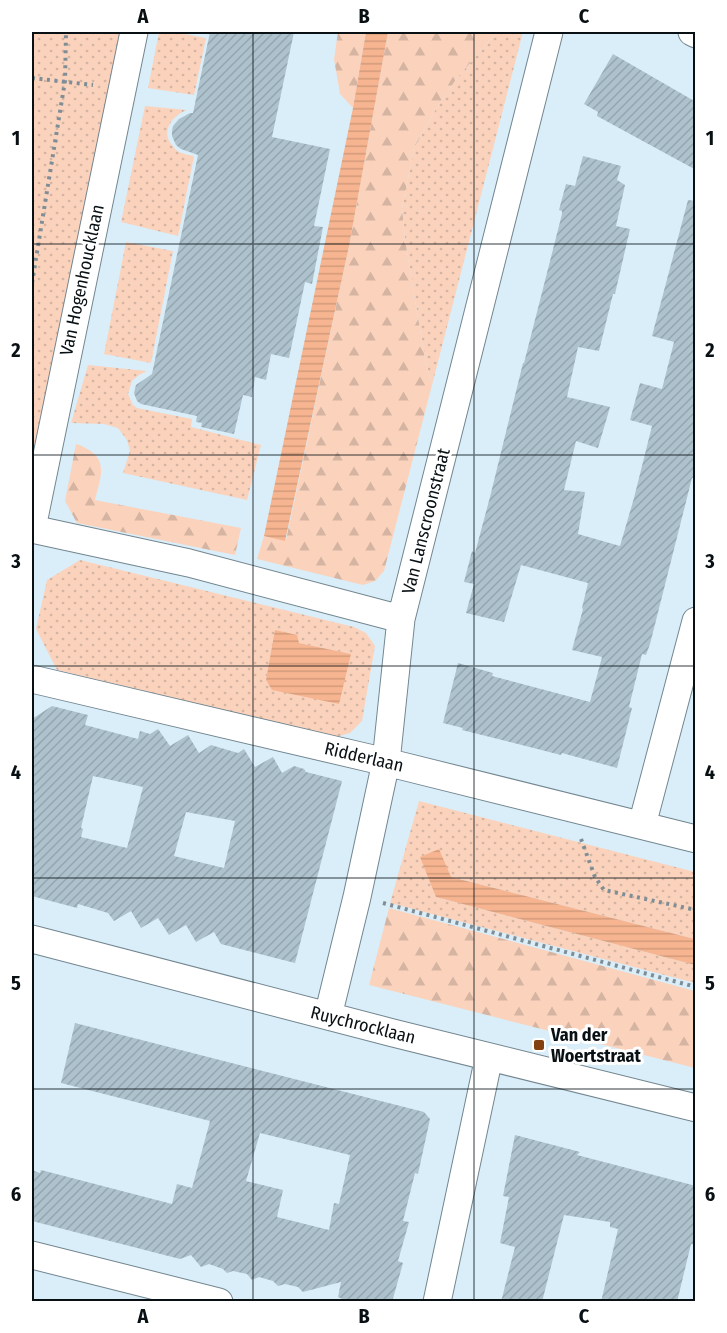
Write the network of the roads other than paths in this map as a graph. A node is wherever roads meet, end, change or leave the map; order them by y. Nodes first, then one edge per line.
1 (134, 32) edge
2 (549, 32) edge
3 (32, 529) edge
4 (402, 619) junction
5 (696, 621) edge
6 (32, 679) edge
7 (386, 762) junction
8 (642, 825) junction
9 (696, 839) edge
10 (32, 939) edge
11 (328, 1016) junction
12 (489, 1056) junction
13 (696, 1108) edge
14 (32, 1255) edge
15 (150, 1293) edge
16 (219, 1302) edge
17 (436, 1302) edge

1 - 3 street, Van Hogenhoucklaan
2 - 4 street, Van Lanscroonstraat
3 - 4 street
4 - 7 street, Van Lanscroonstraat
5 - 8 street
6 - 7 street, Ridderlaan
7 - 8 street, Ridderlaan
7 - 11 street, Van Lanscroonstraat
8 - 9 street, Ridderlaan
10 - 11 street, Ruychrocklaan
11 - 12 street, Ruychrocklaan
12 - 13 street, Ruychrocklaan
12 - 17 street
14 - 15 street
15 - 16 street

